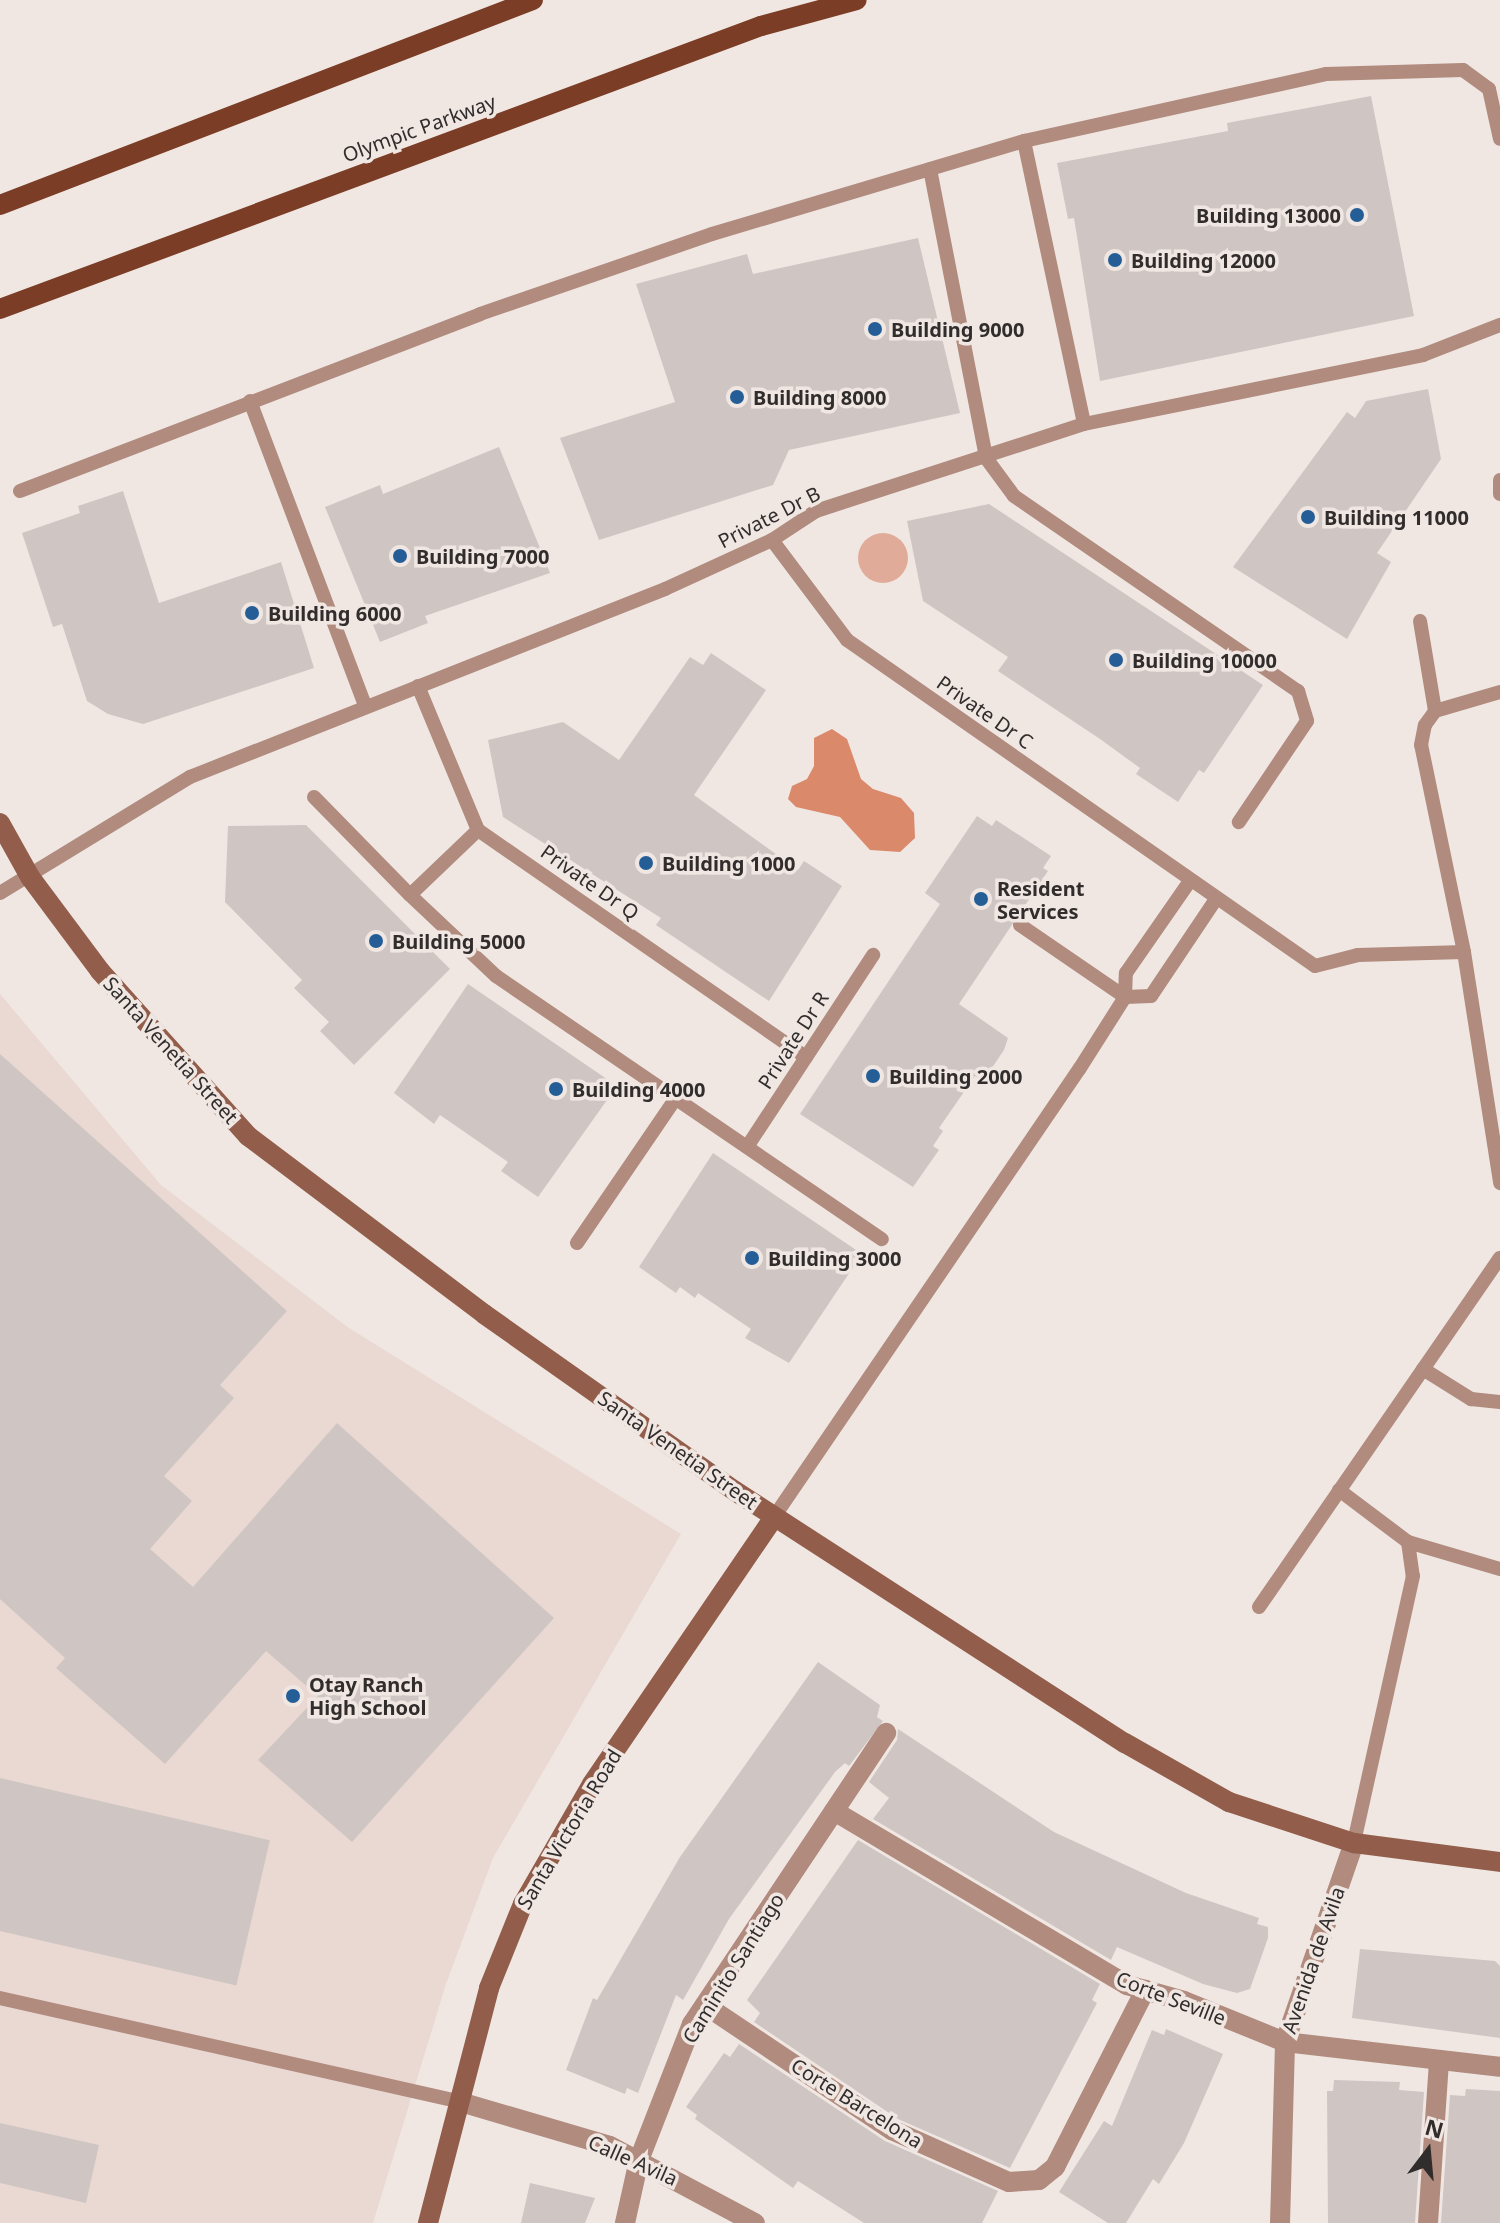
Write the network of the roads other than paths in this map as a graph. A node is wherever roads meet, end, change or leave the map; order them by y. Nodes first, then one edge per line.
1 (533, 0) edge
2 (857, 0) edge
3 (1500, 139) edge
4 (1024, 141) junction
5 (930, 169) junction
6 (0, 205) edge
7 (0, 309) edge
8 (1500, 325) edge
9 (250, 401) junction
10 (1084, 424) junction
11 (986, 458) junction
12 (1500, 480) edge
13 (20, 491) dead end
14 (1500, 494) edge
15 (772, 540) junction
16 (1420, 621) dead end
17 (418, 686) junction
18 (1500, 692) edge
19 (365, 706) junction
20 (1435, 711) junction
21 (314, 797) dead end
22 (1239, 822) dead end
23 (0, 823) edge
24 (478, 830) junction
25 (30, 877) junction
26 (1196, 885) junction
27 (0, 893) edge
28 (410, 895) junction
29 (1216, 899) junction
30 (1020, 925) dead end
31 (1464, 952) junction
32 (873, 955) dead end
33 (1125, 997) junction
34 (806, 1057) junction
35 (676, 1098) junction
36 (747, 1147) junction
37 (1500, 1183) edge
38 (882, 1239) dead end
39 (577, 1243) dead end
40 (1500, 1258) edge
41 (1423, 1369) junction
42 (1500, 1402) edge
43 (1339, 1490) junction
44 (774, 1517) junction
45 (1408, 1542) junction
46 (1500, 1569) edge
47 (1259, 1607) dead end
48 (886, 1733) dead end
49 (834, 1811) junction
50 (1354, 1843) junction
51 (1500, 1862) edge
52 (1145, 1990) junction
53 (0, 1998) edge
54 (705, 2005) junction
55 (1285, 2042) junction
56 (1439, 2061) junction
57 (1500, 2067) edge
58 (457, 2101) junction
59 (639, 2160) junction
60 (428, 2223) edge
61 (625, 2223) edge
62 (755, 2223) edge
63 (1280, 2223) edge
64 (1428, 2223) edge

1 - 6 main road
2 - 7 main road, Olympic Parkway
3 - 4 lane
4 - 5 lane
4 - 10 lane
5 - 9 lane
5 - 11 lane
8 - 10 lane, Private Dr B
9 - 13 lane
9 - 19 lane
10 - 11 lane, Private Dr B
11 - 15 lane, Private Dr B
11 - 22 lane
12 - 14 lane
15 - 17 lane, Private Dr B
15 - 26 lane, Private Dr C
16 - 20 lane
17 - 19 lane, Private Dr B
17 - 24 lane
18 - 20 lane
19 - 25 lane, Private Dr B
20 - 31 lane
21 - 28 lane
23 - 25 street, Santa Venetia Street
24 - 28 lane
24 - 34 lane, Private Dr Q
25 - 27 lane, Private Dr B
25 - 44 street, Santa Venetia Street
26 - 29 lane, Private Dr C
26 - 33 lane
28 - 35 lane
29 - 31 lane, Private Dr C
29 - 33 lane
30 - 33 lane
31 - 37 lane
32 - 34 lane, Private Dr R
33 - 44 lane
34 - 36 lane, Private Dr R
35 - 36 lane
35 - 39 lane
36 - 38 lane
40 - 41 lane
41 - 42 lane
41 - 43 lane
43 - 45 lane
43 - 47 lane
44 - 50 street, Santa Venetia Street
44 - 58 street, Santa Victoria Road
45 - 46 lane
45 - 50 lane
48 - 49 street, Caminito Santiago
49 - 52 street, Corte Seville
49 - 54 street, Caminito Santiago
50 - 51 street, Santa Venetia Street
50 - 55 street, Avenida de Avila
52 - 54 street, Corte Barcelona
52 - 55 street, Corte Seville
53 - 58 lane
54 - 59 street, Caminito Santiago
55 - 56 street, Corte Seville
55 - 63 street, Avenida de Avila
56 - 57 street, Corte Seville
56 - 64 street
58 - 59 street, Calle Avila
58 - 60 street, Santa Victoria Road
59 - 61 street, Caminito Santiago
59 - 62 street, Calle Avila

